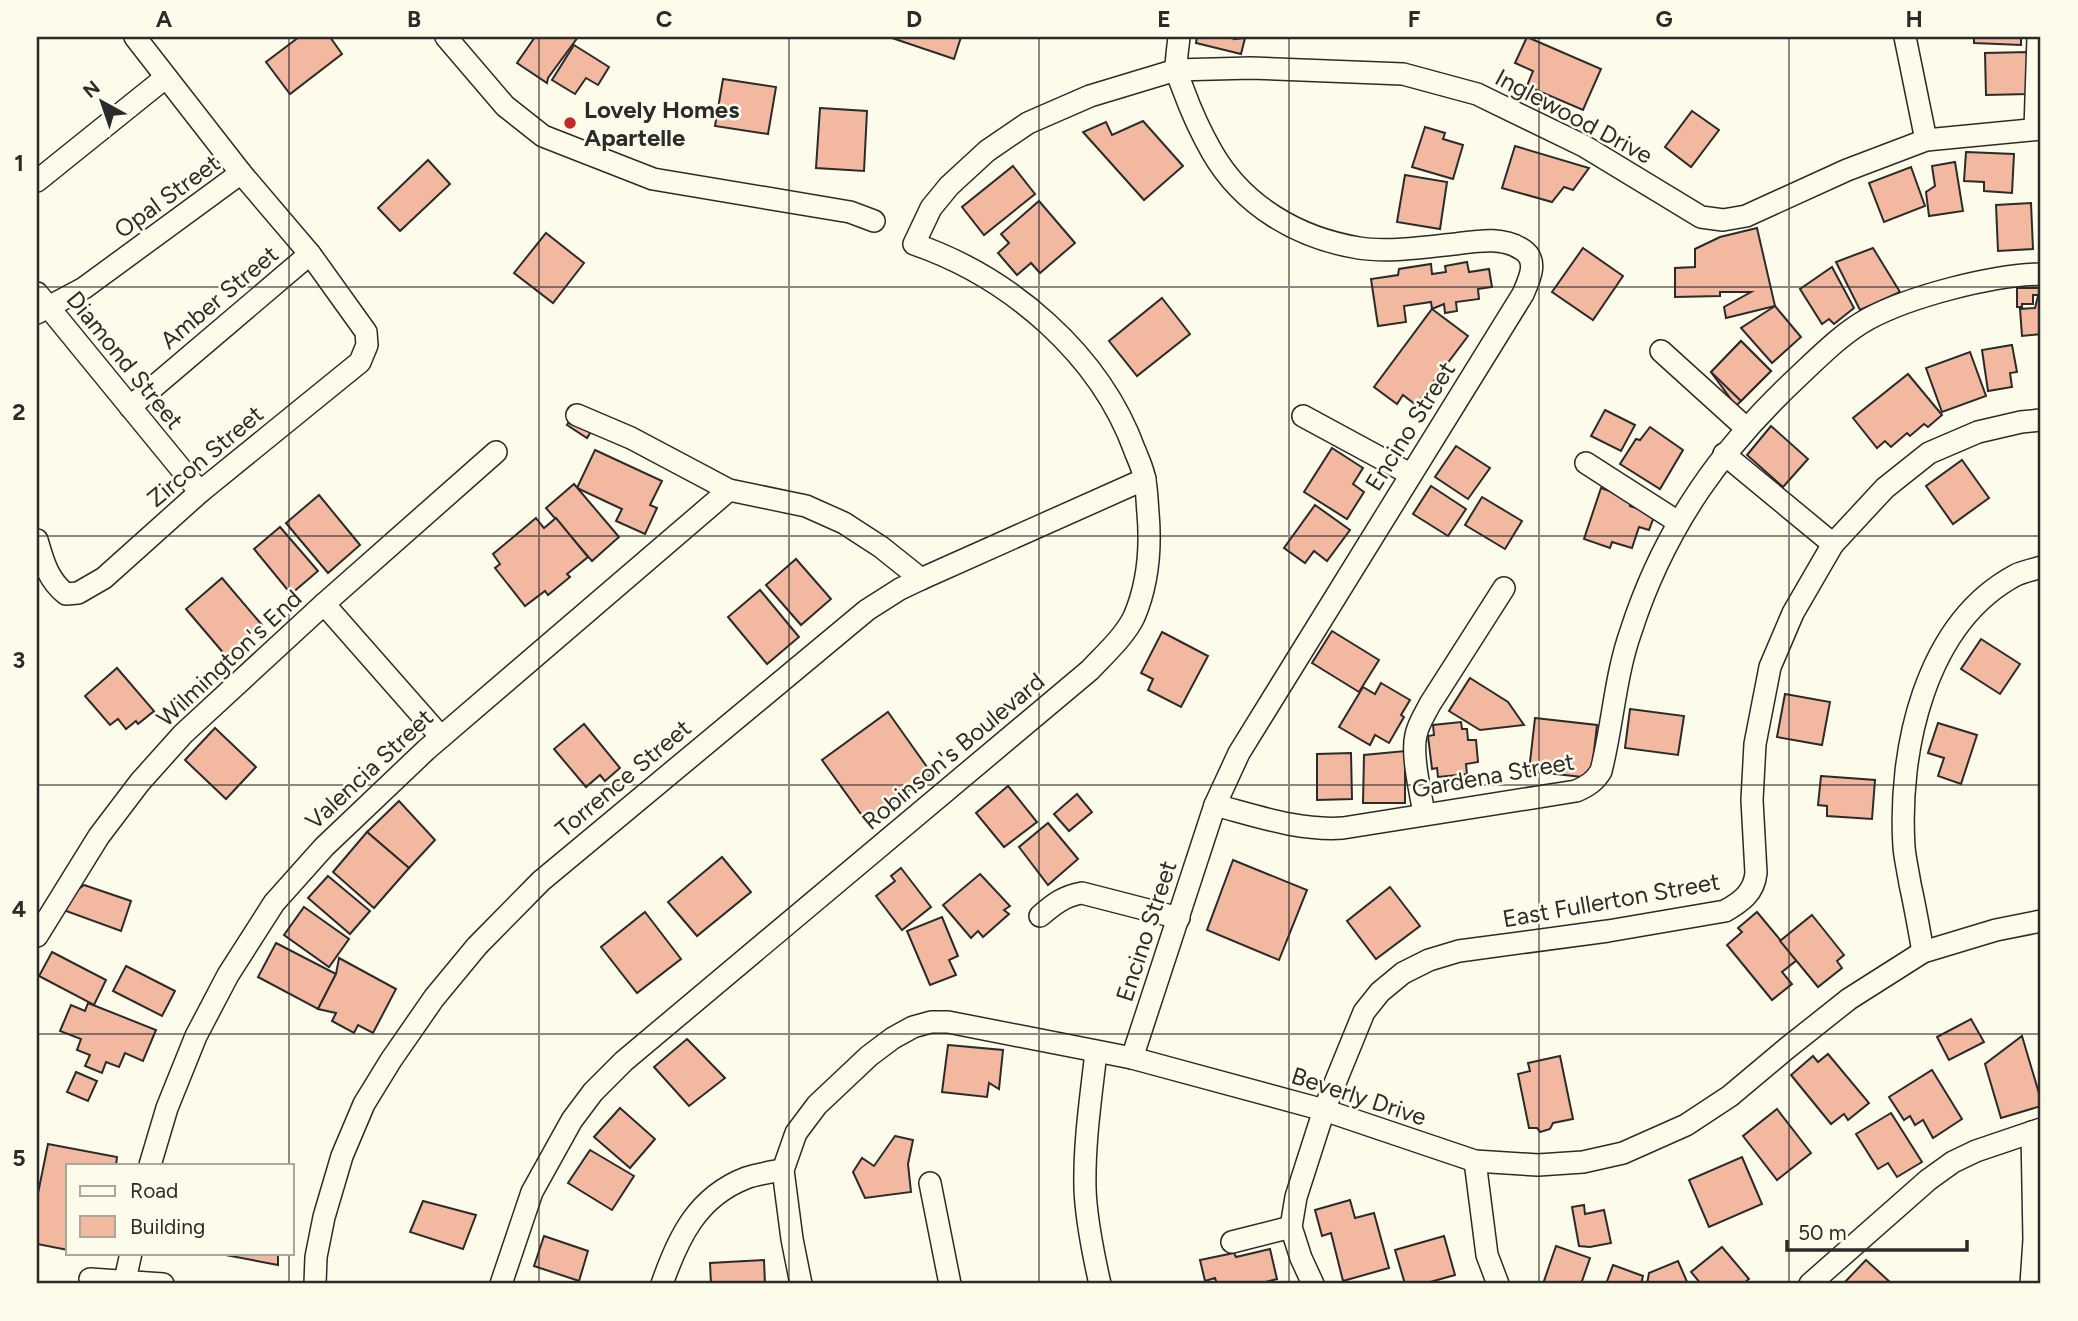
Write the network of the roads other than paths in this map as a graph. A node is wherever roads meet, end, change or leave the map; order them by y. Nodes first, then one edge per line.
1 (135, 37) edge
2 (446, 37) edge
3 (1179, 37) edge
4 (1905, 37) edge
5 (2038, 37) edge
6 (1176, 70) junction
7 (165, 78) junction
8 (2038, 129) edge
9 (1926, 141) junction
10 (241, 173) junction
11 (37, 181) edge
12 (874, 221) dead end
13 (914, 244) joint
14 (310, 254) junction
15 (2041, 274) edge
16 (41, 304) edge
17 (367, 345) joint
18 (1661, 351) dead end
19 (130, 407) junction
20 (577, 415) dead end
21 (1303, 416) dead end
22 (2041, 420) edge
23 (1746, 428) junction
24 (496, 452) dead end
25 (1724, 454) junction
26 (1586, 463) dead end
27 (1410, 474) junction
28 (1145, 479) junction
29 (729, 490) junction
30 (200, 492) junction
31 (1678, 522) junction
32 (37, 540) edge
33 (1833, 544) junction
34 (2041, 567) edge
35 (921, 579) junction
36 (1504, 588) dead end
37 (324, 604) junction
38 (440, 737) junction
39 (1214, 805) junction
40 (1424, 814) junction
41 (1040, 916) dead end
42 (1179, 918) junction
43 (2041, 921) edge
44 (37, 936) edge
45 (1923, 952) junction
46 (1096, 1052) junction
47 (1132, 1058) junction
48 (1324, 1110) junction
49 (2037, 1131) edge
50 (1475, 1161) junction
51 (150, 1164) edge
52 (783, 1170) junction
53 (930, 1183) dead end
54 (1291, 1227) junction
55 (1232, 1242) dead end
56 (131, 1254) edge
57 (90, 1279) dead end
58 (125, 1280) junction
59 (163, 1284) edge
60 (315, 1284) edge
61 (501, 1284) edge
62 (663, 1284) edge
63 (801, 1284) edge
64 (950, 1284) edge
65 (1100, 1284) edge
66 (1313, 1284) edge
67 (1498, 1284) edge
68 (1810, 1284) edge
69 (2031, 1284) edge

1 - 7 street
2 - 12 street
3 - 6 street, Encino Street
4 - 9 street
5 - 8 street
6 - 9 street, Inglewood Drive
6 - 13 street, Inglewood Drive
6 - 27 street, Encino Street
7 - 10 street
7 - 11 street
8 - 9 street, Inglewood Drive
10 - 14 street, Opal Street
10 - 16 street, Opal Street
13 - 28 street, Robinson's Boulevard
14 - 17 street, Opal Street
14 - 19 street, Amber Street
15 - 23 street, Gardena Street
16 - 19 street, Diamond Street
17 - 30 street, Zircon Street
18 - 23 street
19 - 30 street, Diamond Street
20 - 29 street
21 - 27 street
22 - 33 street, East Fullerton Street
23 - 25 street, Gardena Street
24 - 37 street, Wilmington's End
25 - 31 street, Gardena Street
25 - 33 street
26 - 31 street
27 - 39 street, Encino Street
28 - 35 street, Torrence Street
28 - 61 street, Robinson's Boulevard
29 - 35 street
29 - 38 street, Valencia Street
30 - 32 street, Zircon Street
31 - 40 street, Gardena Street
33 - 48 street, East Fullerton Street
34 - 45 street
35 - 60 street, Torrence Street
36 - 40 street
37 - 38 street
37 - 44 street, Wilmington's End
38 - 51 street, Valencia Street
39 - 40 street, Gardena Street
39 - 42 street, Encino Street
41 - 42 street
42 - 47 street, Encino Street
43 - 45 street, Beverly Drive
45 - 50 street, Beverly Drive
46 - 47 street, Beverly Drive
46 - 52 street, Beverly Drive
46 - 65 street
47 - 48 street, Beverly Drive
48 - 50 street, Beverly Drive
48 - 54 street, East Fullerton Street
49 - 68 street
49 - 69 street
50 - 67 street
52 - 62 street
52 - 63 street, Beverly Drive
53 - 64 street
54 - 55 street
54 - 66 street
56 - 58 street
57 - 58 street
58 - 59 street

